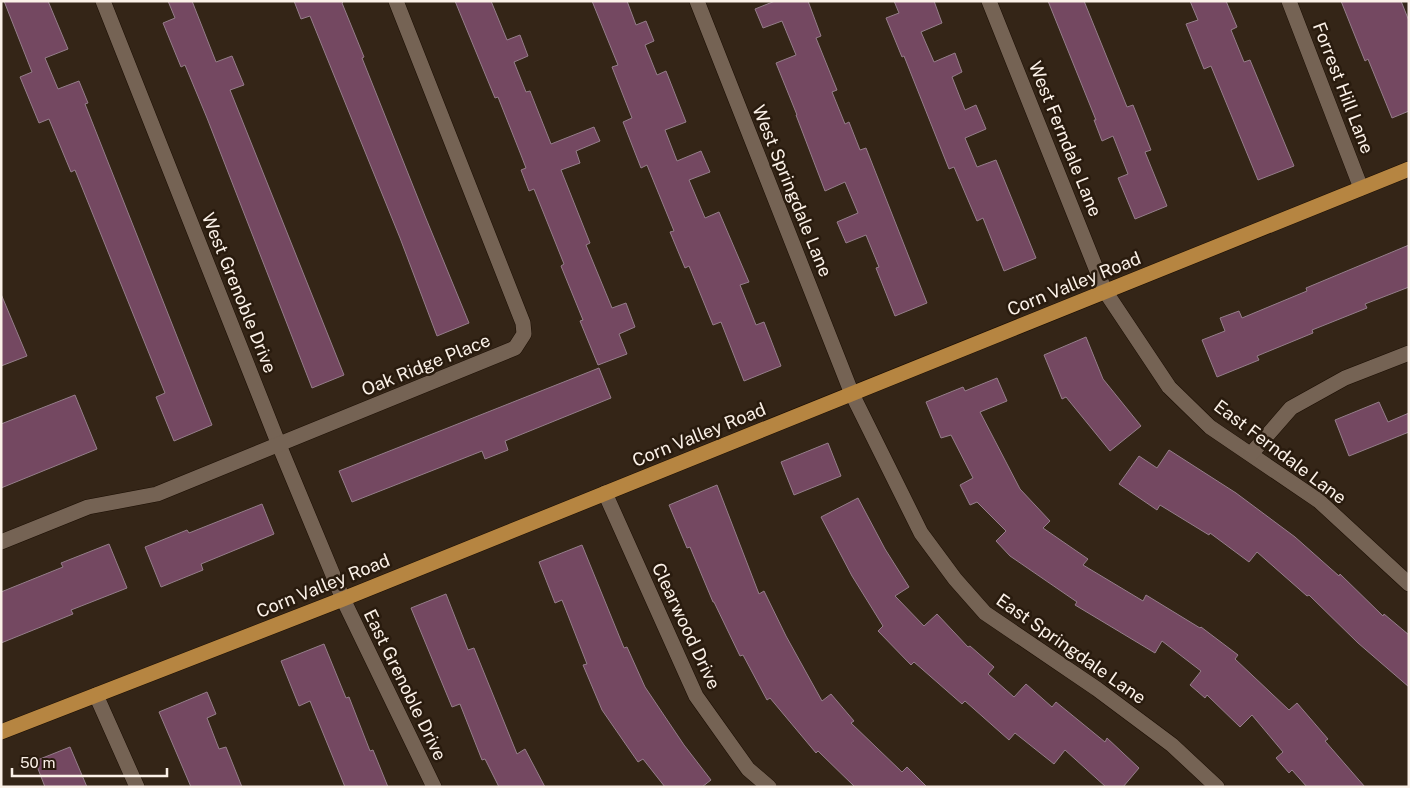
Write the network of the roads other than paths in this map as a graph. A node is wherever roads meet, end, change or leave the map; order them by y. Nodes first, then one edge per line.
1 (103, 1) edge
2 (396, 1) edge
3 (697, 1) edge
4 (989, 1) edge
5 (1289, 1) edge
6 (1409, 169) edge
7 (1361, 188) junction
8 (1105, 291) junction
9 (1409, 353) edge
10 (852, 394) junction
11 (280, 445) junction
12 (1251, 454) junction
13 (605, 493) junction
14 (1, 542) edge
15 (1409, 584) edge
16 (343, 599) junction
17 (96, 695) junction
18 (1, 732) edge
19 (137, 787) edge
20 (434, 787) edge
21 (770, 787) edge
22 (1217, 787) edge

1 - 11 street, West Grenoble Drive
2 - 11 street, Oak Ridge Place
3 - 10 street, West Springdale Lane
4 - 8 street, West Ferndale Lane
5 - 7 street, Forrest Hill Lane
6 - 7 main road, Corn Valley Road
7 - 8 main road, Corn Valley Road
8 - 10 main road, Corn Valley Road
8 - 12 street, East Ferndale Lane
9 - 12 street
10 - 13 main road, Corn Valley Road
10 - 22 street, East Springdale Lane
11 - 14 street, Oak Ridge Place
11 - 16 street, West Grenoble Drive
12 - 15 street, East Ferndale Lane
13 - 16 main road, Corn Valley Road
13 - 21 street, Clearwood Drive
16 - 17 main road, Corn Valley Road
16 - 20 street, East Grenoble Drive
17 - 18 main road, Corn Valley Road
17 - 19 street

